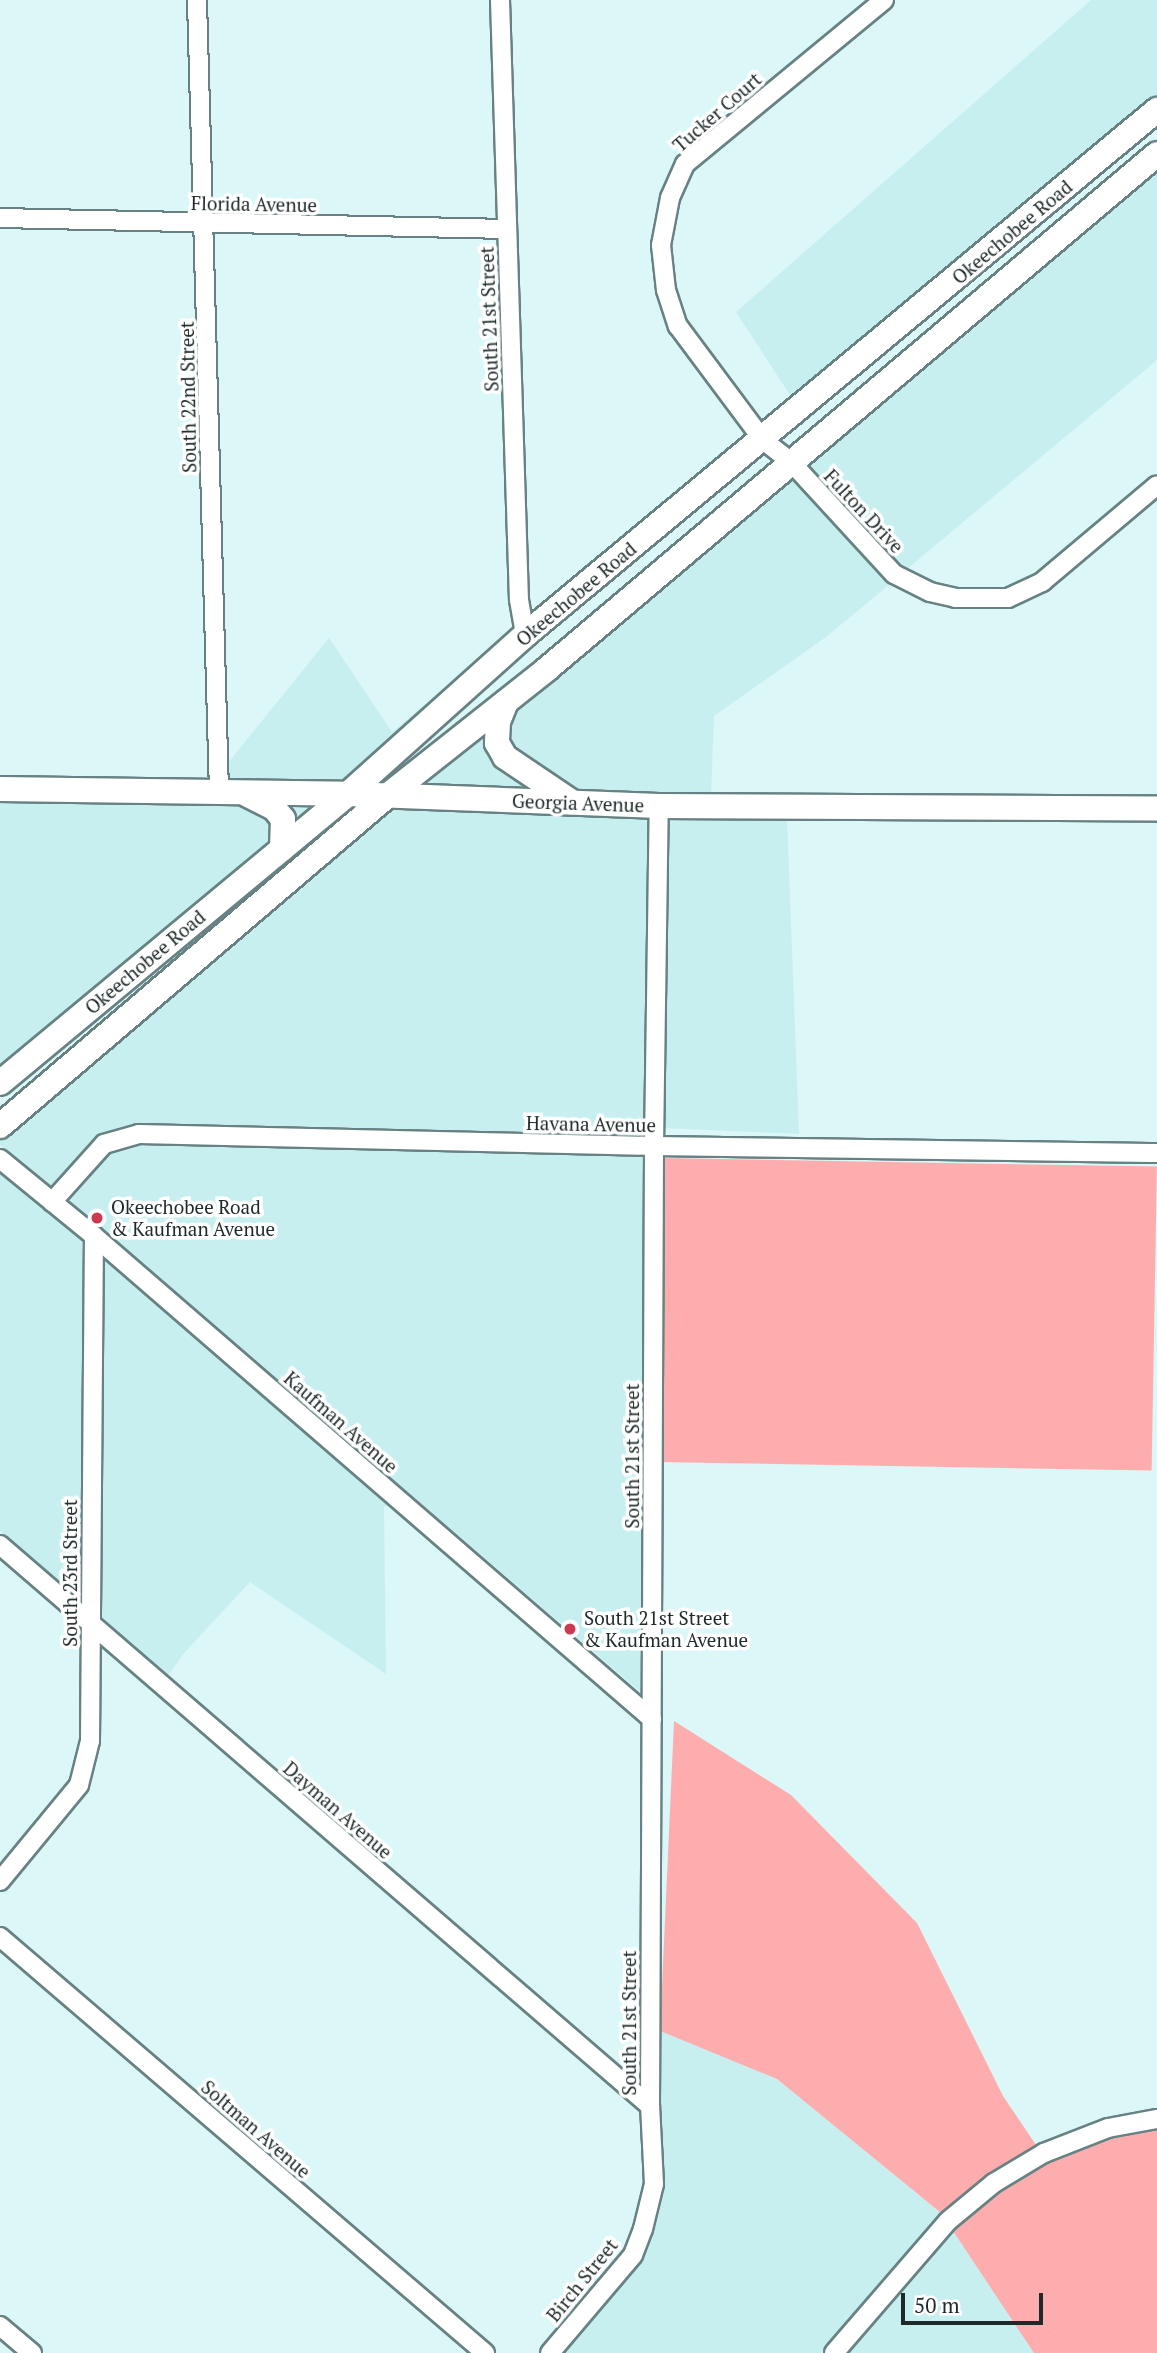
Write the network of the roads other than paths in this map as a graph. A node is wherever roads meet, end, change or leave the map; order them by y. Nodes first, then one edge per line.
1 (197, 0) edge
2 (500, 0) edge
3 (884, 0) edge
4 (1157, 110) edge
5 (1157, 154) edge
6 (0, 218) edge
7 (204, 224) junction
8 (507, 229) junction
9 (763, 440) junction
10 (791, 462) junction
11 (1157, 485) edge
12 (525, 635) junction
13 (506, 702) junction
14 (0, 789) edge
15 (219, 794) junction
16 (244, 794) junction
17 (348, 794) junction
18 (387, 796) junction
19 (572, 802) junction
20 (659, 806) junction
21 (1157, 809) edge
22 (282, 849) junction
23 (0, 1083) edge
24 (0, 1126) edge
25 (654, 1146) junction
26 (1157, 1153) edge
27 (0, 1159) edge
28 (52, 1202) junction
29 (94, 1236) junction
30 (0, 1545) edge
31 (91, 1624) junction
32 (652, 1719) junction
33 (0, 1881) edge
34 (0, 1937) edge
35 (650, 2106) junction
36 (1157, 2119) edge
37 (0, 2326) edge
38 (32, 2353) edge
39 (485, 2353) edge
40 (550, 2353) edge
41 (834, 2353) edge

1 - 7 street, South 22nd Street
2 - 8 street, South 21st Street
3 - 9 street, Tucker Court
4 - 9 main road, Okeechobee Road
5 - 10 main road, Okeechobee Road
6 - 7 street, Florida Avenue
7 - 8 street, Florida Avenue
7 - 15 street, South 22nd Street
8 - 12 street, South 21st Street
9 - 10 street, Fulton Drive
9 - 12 main road, Okeechobee Road
10 - 11 street, Fulton Drive
10 - 13 main road, Okeechobee Road
12 - 17 main road, Okeechobee Road
13 - 18 main road, Okeechobee Road
13 - 19 main road
14 - 15 main road, Georgia Avenue
15 - 16 main road, Georgia Avenue
16 - 17 main road, Georgia Avenue
16 - 22 main road
17 - 18 main road, Georgia Avenue
17 - 22 main road, Okeechobee Road
18 - 19 main road, Georgia Avenue
18 - 24 main road, Okeechobee Road
19 - 20 main road, Georgia Avenue
20 - 21 main road, Georgia Avenue
20 - 25 street, South 21st Street
22 - 23 main road, Okeechobee Road
25 - 26 street, Havana Avenue
25 - 28 street, Havana Avenue
25 - 32 street, South 21st Street
27 - 28 street, Kaufman Avenue
28 - 29 street, Kaufman Avenue
29 - 31 street, South 23rd Street
29 - 32 street, Kaufman Avenue
30 - 31 street, Dayman Avenue
31 - 33 street, South 23rd Street
31 - 35 street, Dayman Avenue
32 - 35 street, South 21st Street
34 - 39 street, Soltman Avenue
35 - 40 street, Birch Street
36 - 41 street
37 - 38 street

